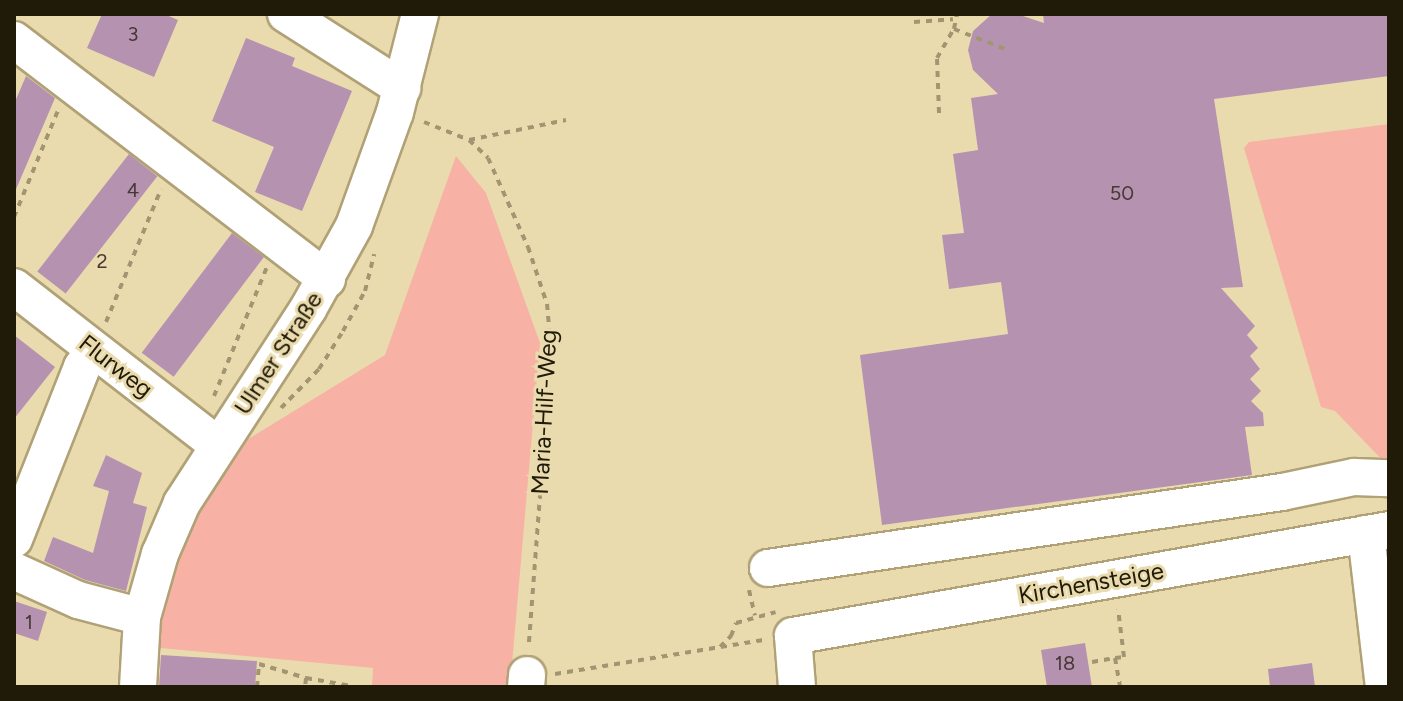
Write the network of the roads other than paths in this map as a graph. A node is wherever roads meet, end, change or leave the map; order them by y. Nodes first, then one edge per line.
1 (286, 14) edge
2 (420, 14) edge
3 (14, 40) edge
4 (399, 100) junction
5 (327, 279) junction
6 (14, 287) edge
7 (94, 350) junction
8 (209, 438) junction
9 (1389, 478) edge
10 (1377, 532) edge
11 (14, 539) edge
12 (768, 568) dead end
13 (14, 571) edge
14 (142, 617) junction
15 (138, 687) edge
16 (797, 687) edge
17 (1384, 687) edge

1 - 4 street
2 - 4 street, Ulmer Straße
3 - 5 street
4 - 5 street, Ulmer Straße
5 - 8 street, Ulmer Straße
6 - 7 street, Flurweg
7 - 8 street, Flurweg
7 - 11 street
8 - 14 street, Ulmer Straße
9 - 12 street
10 - 16 street, Kirchensteige
10 - 17 street
13 - 14 street
14 - 15 street, Ulmer Straße

